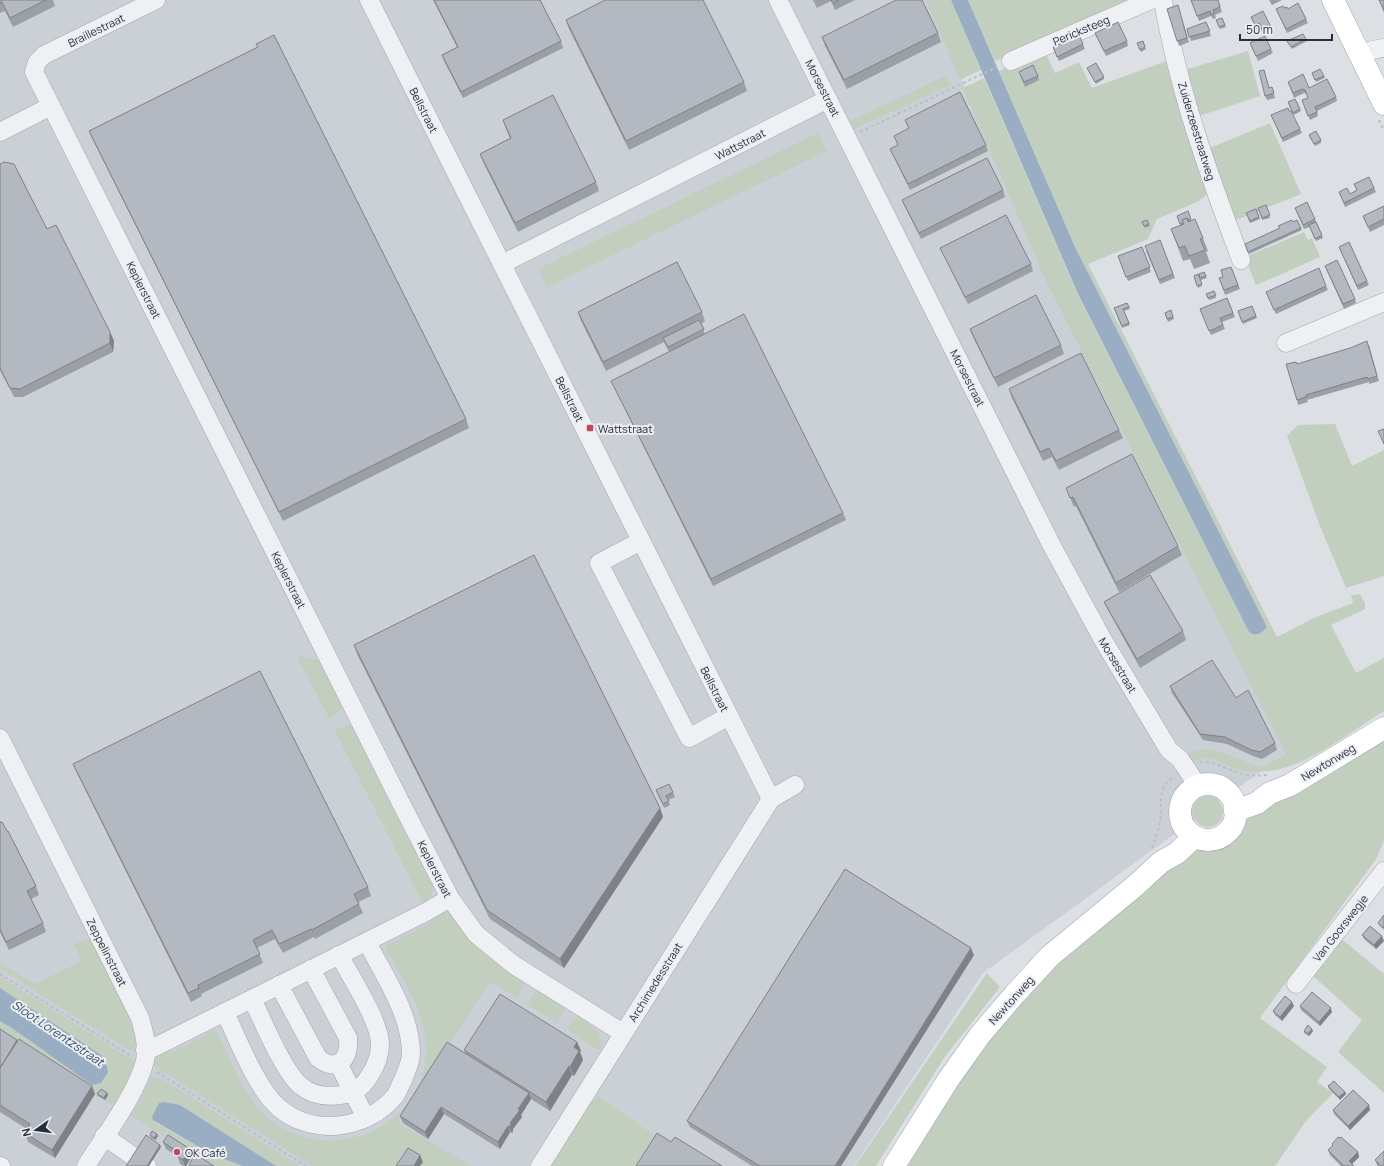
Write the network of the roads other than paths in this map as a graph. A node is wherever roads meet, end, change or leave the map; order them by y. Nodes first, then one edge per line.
1 (156, 0) edge
2 (369, 0) edge
3 (778, 0) edge
4 (1151, 0) edge
5 (1163, 0) edge
6 (1333, 0) edge
7 (1384, 48) edge
8 (1360, 55) junction
9 (37, 62) joint
10 (1006, 63) road end
11 (828, 99) junction
12 (1384, 104) edge
13 (52, 106) junction
14 (0, 132) edge
15 (1241, 260) dead end
16 (502, 264) junction
17 (1384, 302) edge
18 (1286, 344) dead end
19 (641, 541) junction
20 (729, 716) junction
21 (1384, 728) edge
22 (0, 738) edge
23 (795, 785) dead end
24 (1193, 789) junction
25 (771, 798) junction
26 (1234, 804) junction
27 (1189, 832) junction
28 (1384, 871) edge
29 (450, 898) junction
30 (367, 942) junction
31 (339, 955) junction
32 (311, 969) junction
33 (1296, 984) dead end
34 (279, 985) junction
35 (252, 999) junction
36 (225, 1012) junction
37 (623, 1033) junction
38 (145, 1050) junction
39 (338, 1063) junction
40 (353, 1092) junction
41 (366, 1118) junction
42 (104, 1136) junction
43 (86, 1166) edge
44 (147, 1166) edge
45 (540, 1166) edge
46 (894, 1166) edge

1 - 9 street, Braillestraat
2 - 16 street, Bellstraat
3 - 11 street, Morsestraat
4 - 10 street, Pericksteeg
5 - 15 street, Zuiderzeestraatweg
6 - 8 main road
7 - 8 street
8 - 12 main road
9 - 13 street, Keplerstraat
11 - 16 street, Wattstraat
11 - 24 street, Morsestraat
13 - 14 street
13 - 29 street, Keplerstraat
16 - 19 street, Bellstraat
17 - 18 street
19 - 20 street, Bellstraat
19 - 20 street
20 - 25 street, Bellstraat
21 - 26 main road, Newtonweg
22 - 38 street, Zeppelinstraat
23 - 25 street
24 - 26 main road
24 - 27 main road
25 - 37 street, Archimedesstraat
26 - 27 main road
27 - 46 main road, Newtonweg
28 - 33 street, Van Goorswegje
29 - 30 street
29 - 37 street, Keplerstraat
30 - 31 street
30 - 41 street
31 - 32 street
31 - 40 street
32 - 34 street
32 - 39 street
34 - 35 street
34 - 39 street
35 - 36 street
35 - 40 street
36 - 38 street
36 - 41 street
37 - 45 street, Archimedesstraat
38 - 42 street, Zeppelinstraat
39 - 40 street
40 - 41 street
42 - 43 street, Zeppelinstraat
42 - 44 street

